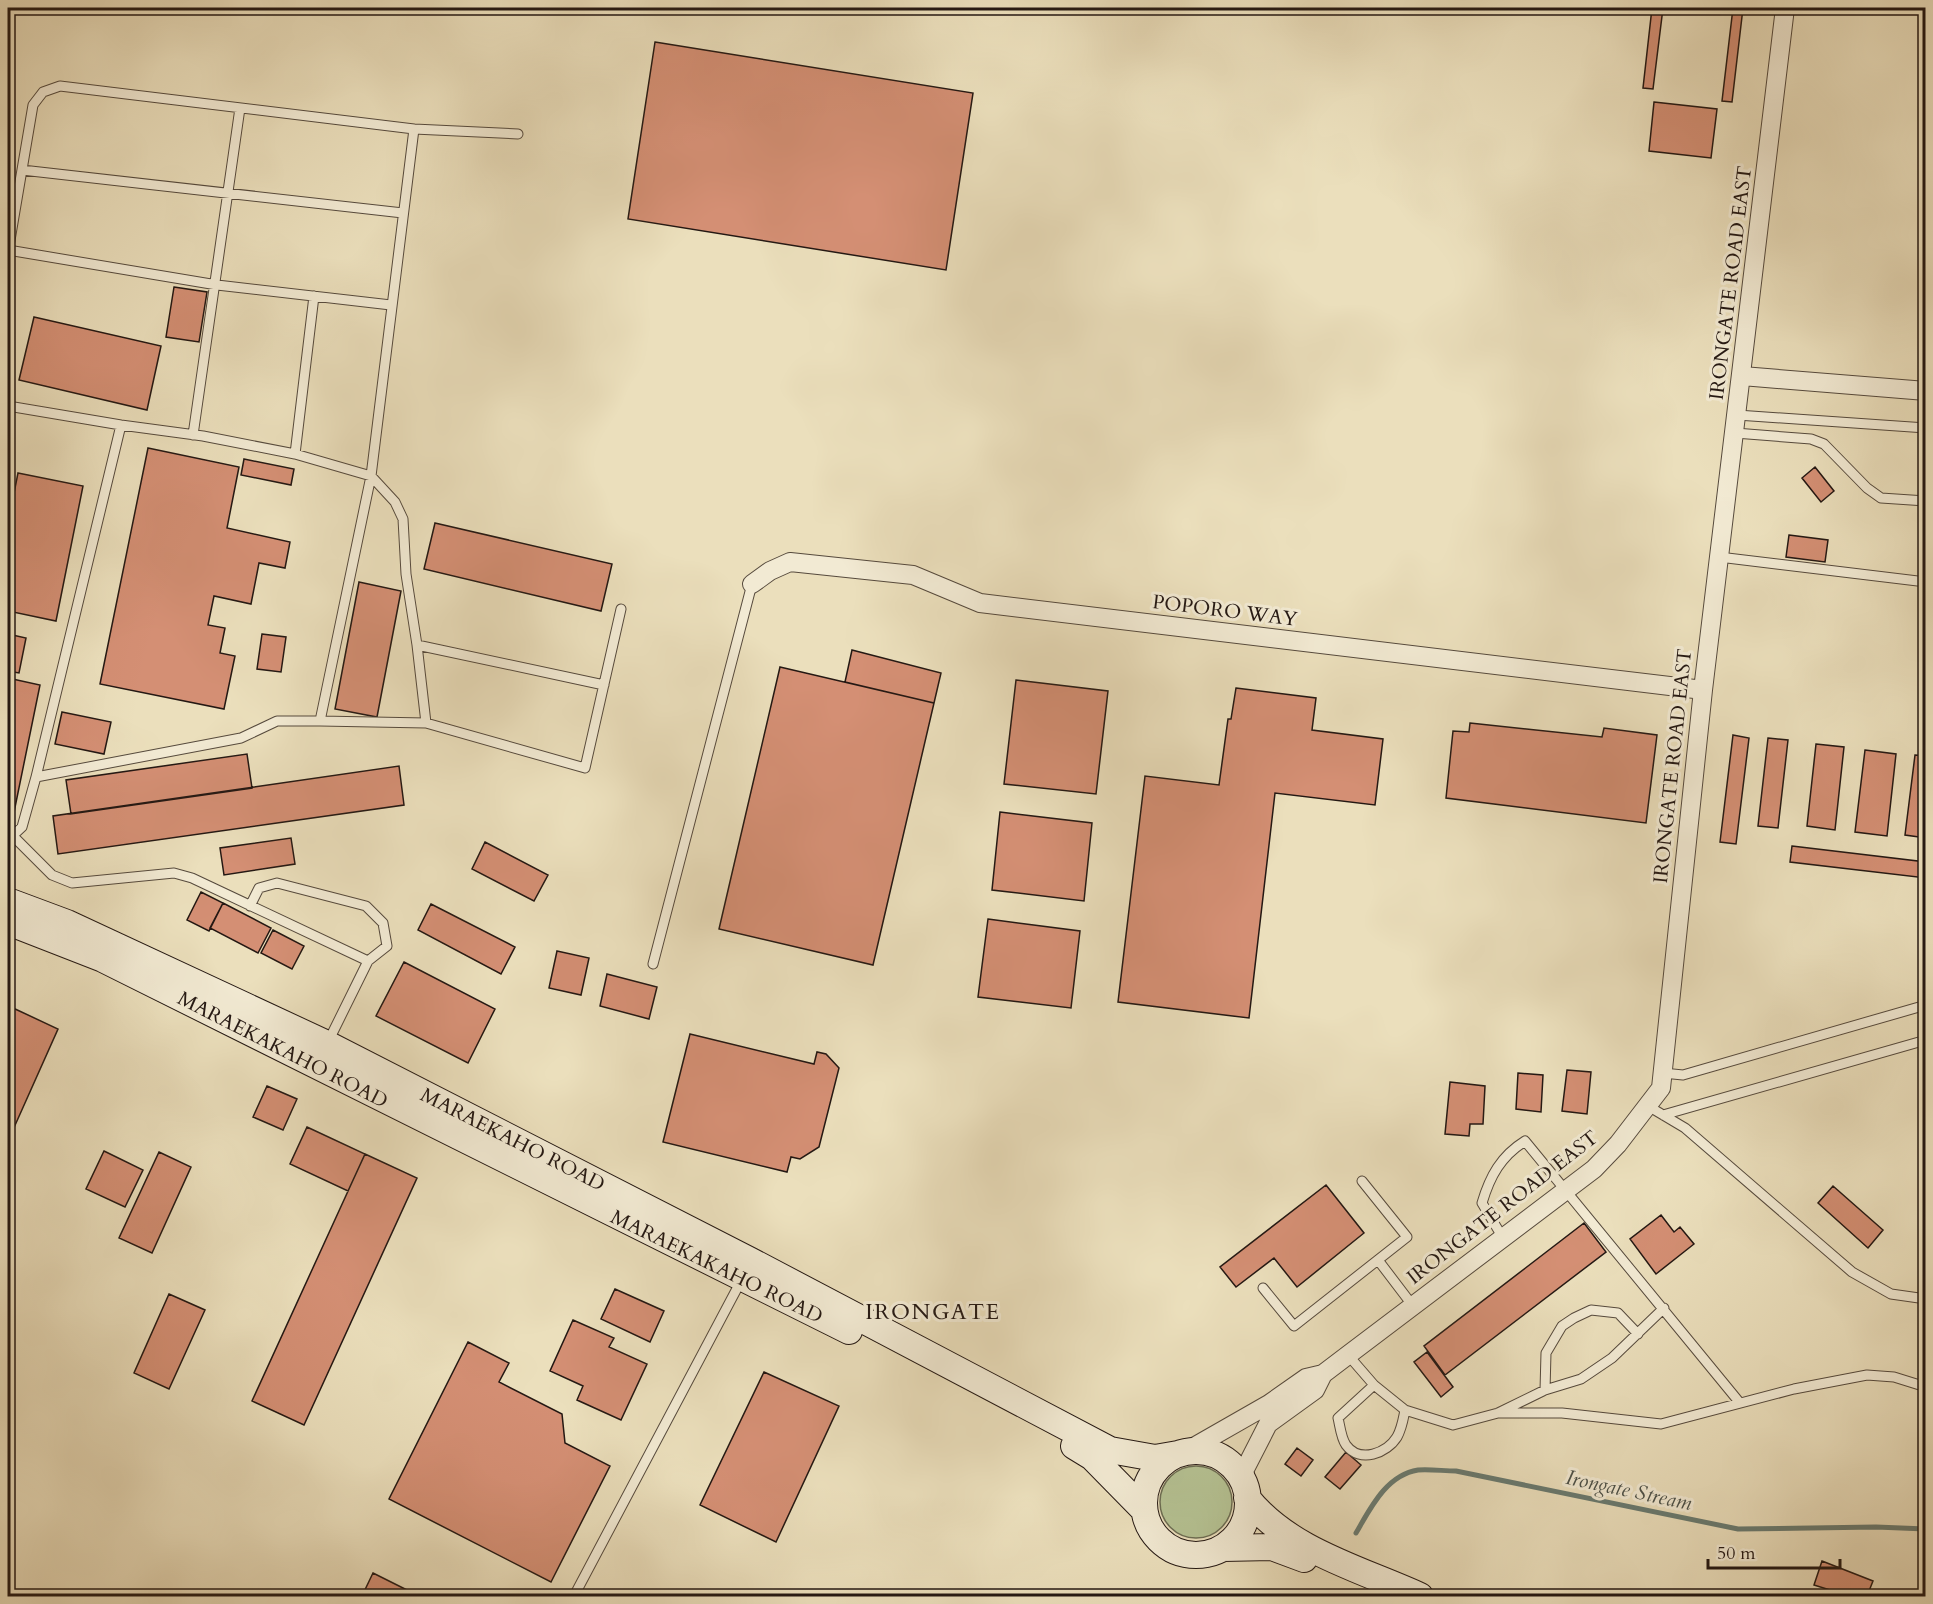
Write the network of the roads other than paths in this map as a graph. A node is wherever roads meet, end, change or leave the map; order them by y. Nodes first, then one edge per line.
1 (1785, 8) edge
2 (240, 108) junction
3 (414, 129) junction
4 (518, 134) dead end
5 (22, 170) junction
6 (229, 194) junction
7 (403, 213) junction
8 (8, 251) edge
9 (217, 285) junction
10 (314, 297) junction
11 (391, 305) junction
12 (1742, 376) junction
13 (1926, 391) edge
14 (8, 406) edge
15 (1737, 415) junction
16 (121, 425) junction
17 (1926, 428) edge
18 (1735, 433) junction
19 (193, 435) junction
20 (295, 454) junction
21 (371, 476) junction
22 (1926, 501) edge
23 (1719, 557) junction
24 (1926, 582) edge
25 (753, 585) joint
26 (621, 609) dead end
27 (417, 645) junction
28 (604, 685) junction
29 (1703, 690) junction
30 (320, 720) junction
31 (426, 723) junction
32 (36, 777) junction
33 (11, 838) edge
34 (8, 901) edge
35 (250, 906) junction
36 (8, 922) edge
37 (368, 961) junction
38 (653, 964) dead end
39 (1926, 1005) edge
40 (1926, 1040) edge
41 (322, 1055) junction
42 (1663, 1073) junction
43 (1655, 1110) junction
44 (1362, 1181) dead end
45 (1566, 1190) junction
46 (1503, 1238) junction
47 (1378, 1260) junction
48 (747, 1270) junction
49 (1263, 1288) dead end
50 (1926, 1299) edge
51 (1413, 1306) junction
52 (1664, 1308) junction
53 (1638, 1334) junction
54 (1348, 1355) junction
55 (1323, 1374) junction
56 (1374, 1385) junction
57 (1926, 1388) edge
58 (1545, 1390) junction
59 (1008, 1402) junction
60 (1740, 1402) junction
61 (1405, 1410) junction
62 (1498, 1413) junction
63 (1182, 1453) junction
64 (1245, 1490) junction
65 (1144, 1510) junction
66 (1223, 1548) junction
67 (574, 1596) edge
68 (1381, 1596) edge
69 (1420, 1596) edge

1 - 12 street, IRONGATE ROAD EAST
2 - 3 lane
2 - 5 lane
2 - 6 lane
3 - 4 lane
3 - 7 lane
5 - 6 lane
5 - 8 lane
6 - 7 lane
6 - 9 lane
7 - 11 lane
8 - 9 lane
9 - 10 lane
9 - 19 lane
10 - 11 lane
10 - 20 lane
11 - 21 lane
12 - 13 street
12 - 15 street, IRONGATE ROAD EAST
14 - 16 lane
15 - 17 lane
15 - 18 street, IRONGATE ROAD EAST
16 - 19 lane
16 - 32 lane
18 - 22 lane
18 - 23 street, IRONGATE ROAD EAST
19 - 20 lane
20 - 21 lane
21 - 27 lane
21 - 30 lane
23 - 24 lane
23 - 29 street, IRONGATE ROAD EAST
25 - 29 street, POPORO WAY
25 - 38 lane
26 - 28 lane
27 - 28 lane
27 - 31 lane
28 - 31 lane
29 - 42 street, IRONGATE ROAD EAST
30 - 31 lane
30 - 32 lane
32 - 33 lane
33 - 35 lane
34 - 41 main road, MARAEKAHO ROAD
35 - 37 lane
35 - 37 lane
36 - 41 main road, MARAEKAKAHO ROAD
37 - 41 lane
39 - 42 lane
40 - 43 lane
41 - 48 main road, MARAEKAHO ROAD
42 - 43 street, IRONGATE ROAD EAST
43 - 45 street, IRONGATE ROAD EAST
43 - 50 lane
44 - 47 lane
45 - 46 street, IRONGATE ROAD EAST
45 - 46 lane
45 - 52 lane
46 - 51 street, IRONGATE ROAD EAST
47 - 49 lane
47 - 51 lane
48 - 59 main road, MARAEKAKAHO ROAD
48 - 67 lane
51 - 54 street, IRONGATE ROAD EAST
52 - 53 lane
52 - 60 lane
53 - 58 lane
53 - 58 lane
54 - 55 street, IRONGATE ROAD EAST
54 - 56 lane
55 - 63 street
55 - 64 street
56 - 61 lane
56 - 61 lane
57 - 60 lane
58 - 62 lane
59 - 63 main road, MARAEKAKAHO ROAD
59 - 65 main road
60 - 62 lane
61 - 62 lane
63 - 64 main road
63 - 65 main road
64 - 66 main road
64 - 69 main road
65 - 66 main road
66 - 68 main road

